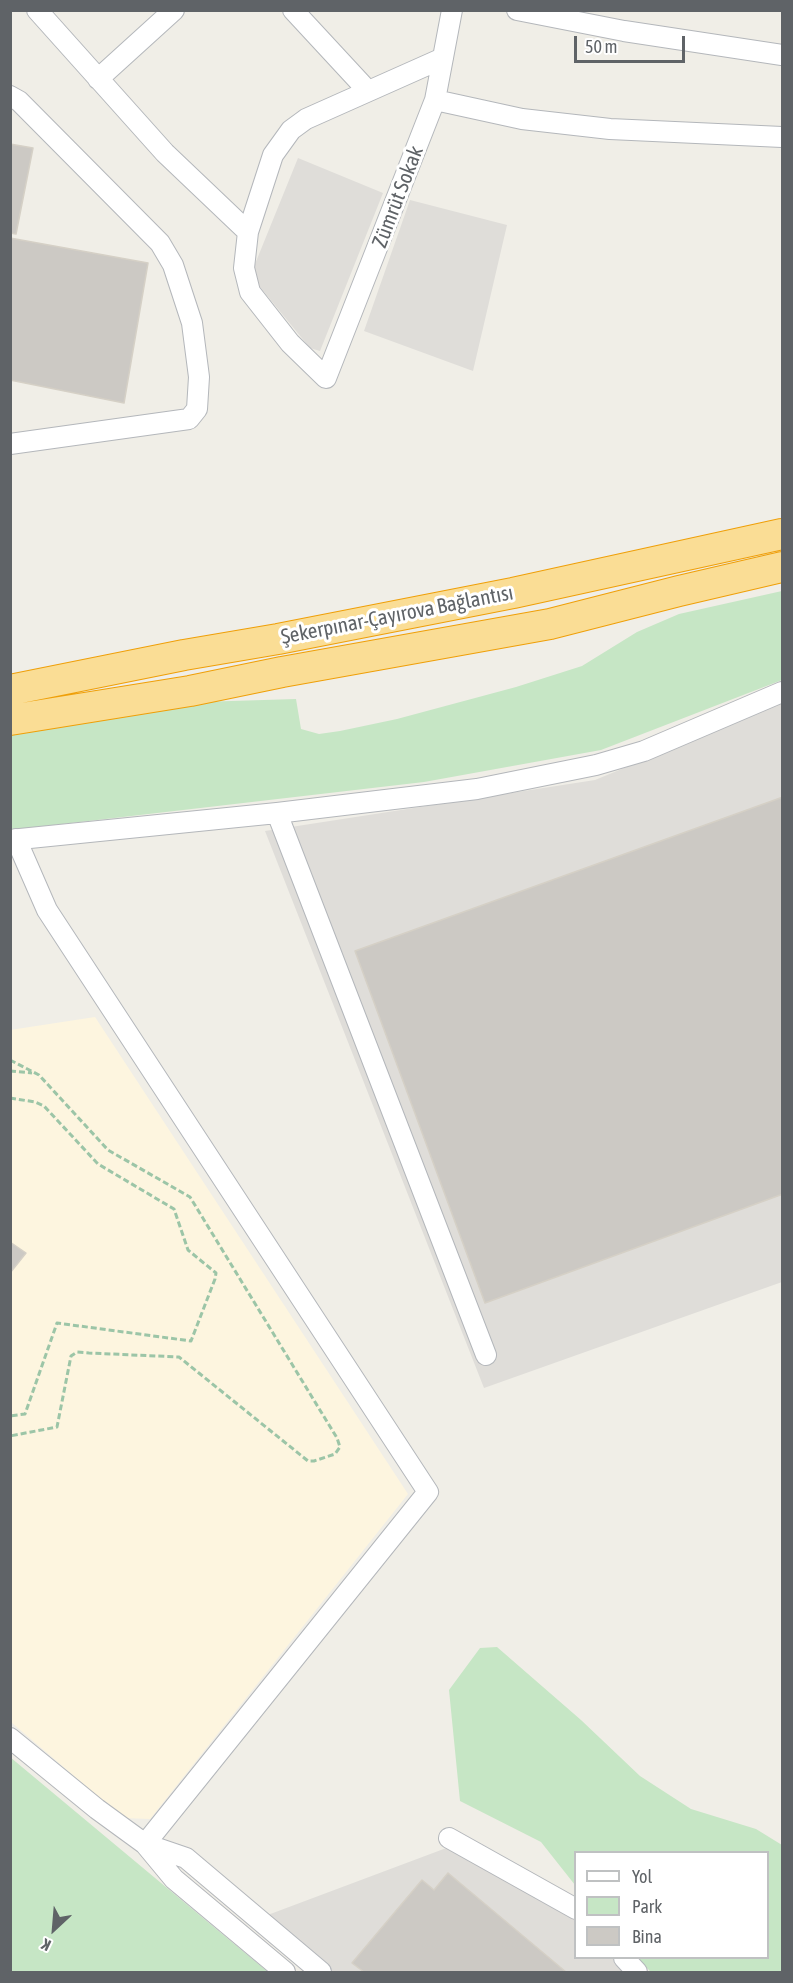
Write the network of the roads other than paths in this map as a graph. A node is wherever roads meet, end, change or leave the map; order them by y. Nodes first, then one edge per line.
1 (37, 10) edge
2 (174, 10) edge
3 (452, 10) edge
4 (517, 10) edge
5 (302, 13) edge
6 (783, 55) edge
7 (443, 58) junction
8 (98, 79) junction
9 (368, 92) junction
10 (10, 96) edge
11 (435, 100) junction
12 (783, 137) edge
13 (248, 232) junction
14 (10, 444) edge
15 (783, 534) edge
16 (783, 567) edge
17 (10, 690) edge
18 (783, 692) edge
19 (10, 720) edge
20 (277, 813) junction
21 (13, 839) edge
22 (486, 1355) dead end
23 (10, 1738) edge
24 (449, 1838) dead end
25 (145, 1844) junction
26 (574, 1908) edge
27 (625, 1959) edge
28 (285, 1972) edge
29 (321, 1972) edge
30 (638, 1972) edge

1 - 8 street
2 - 8 street
3 - 7 street, Zümrüt Sokak
4 - 6 street
5 - 9 street
7 - 9 street
7 - 11 street, Zümrüt Sokak
8 - 13 street
9 - 13 street
10 - 14 street
11 - 12 street
11 - 13 street, Zümrüt Sokak
15 - 17 highway, Şekerpınar-Çayırova Bağlantısı
16 - 19 highway, Şekerpınar-Çayırova Bağlantısı
18 - 20 street
20 - 21 street
20 - 22 street
21 - 25 street
23 - 25 street
24 - 26 street
25 - 28 street
25 - 29 street
27 - 30 street

